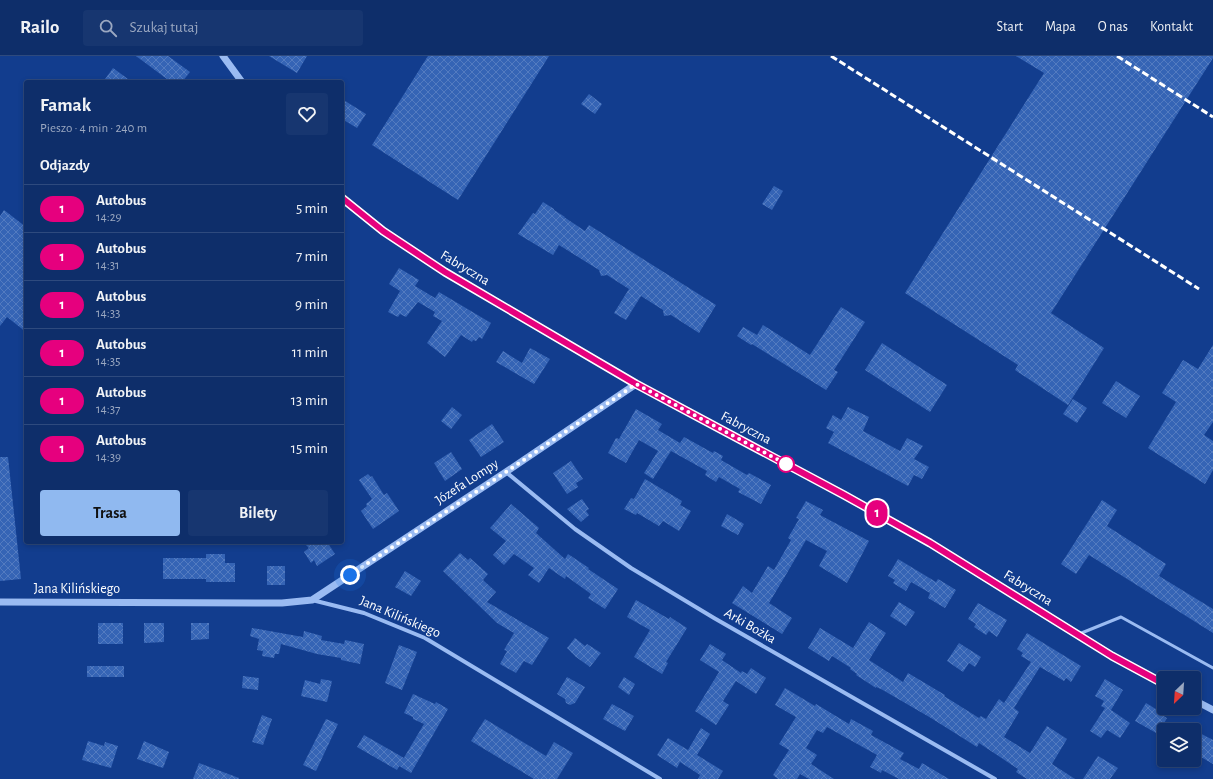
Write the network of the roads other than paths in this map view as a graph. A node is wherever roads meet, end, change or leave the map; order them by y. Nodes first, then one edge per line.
1 (223, 56) edge
2 (241, 80) edge
3 (344, 200) edge
4 (636, 384) junction
5 (506, 472) junction
6 (312, 600) junction
7 (0, 602) edge
8 (1077, 634) junction
9 (1213, 668) edge
10 (1157, 680) edge
11 (1201, 704) edge
12 (1213, 710) edge
13 (660, 779) edge
14 (995, 779) edge

1 - 2 street
3 - 4 street, Fabryczna
4 - 5 street, Józefa Lompy
4 - 8 street, Fabryczna
5 - 6 street, Józefa Lompy
5 - 14 street, Arki Bożka
6 - 7 street, Jana Kilińskiego
6 - 13 street, Jana Kilińskiego
8 - 9 lane
8 - 10 street, Fabryczna
11 - 12 street

